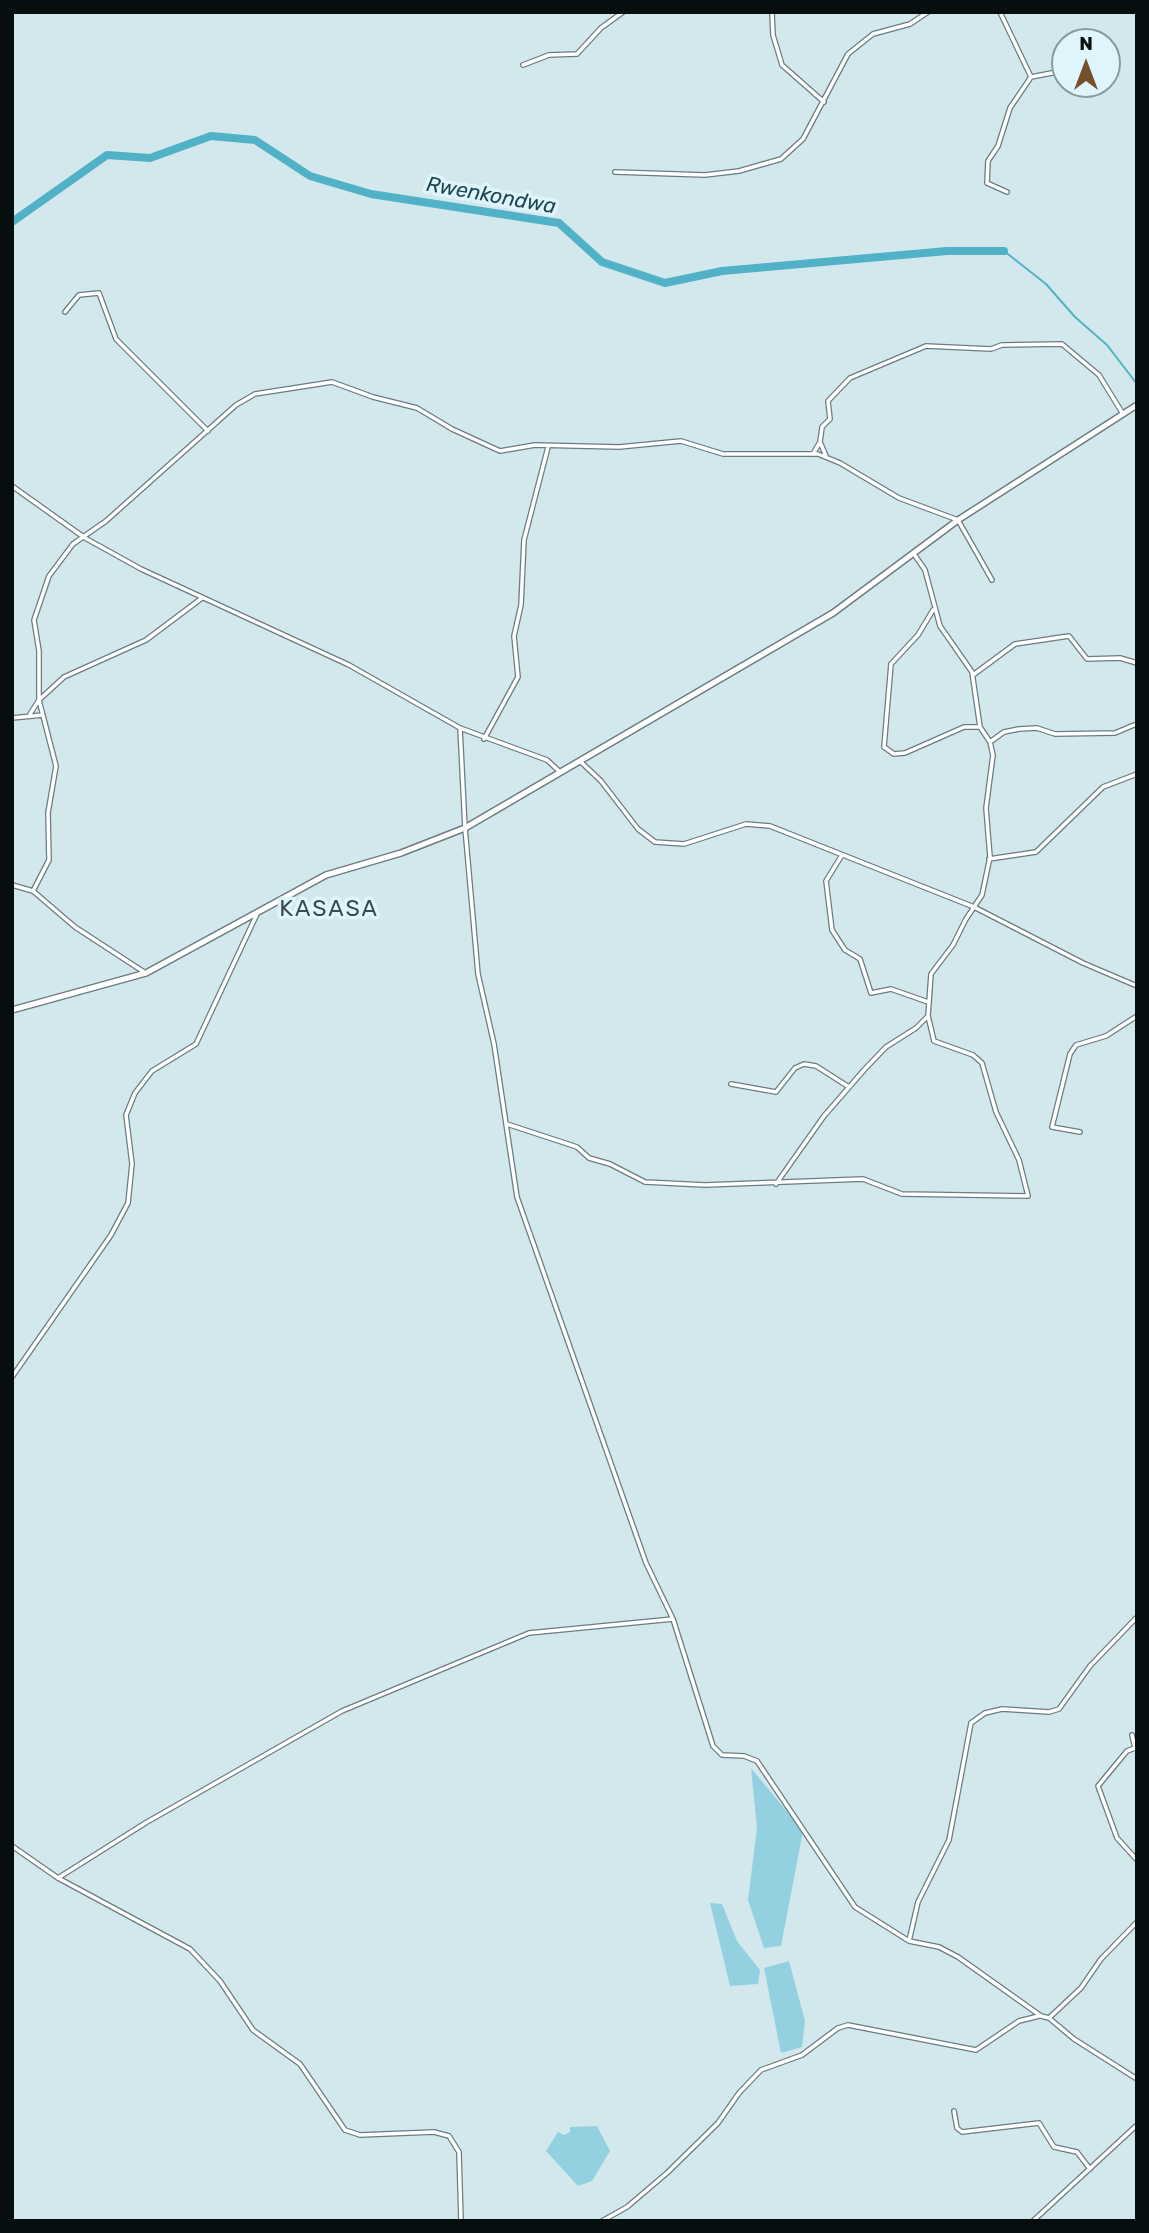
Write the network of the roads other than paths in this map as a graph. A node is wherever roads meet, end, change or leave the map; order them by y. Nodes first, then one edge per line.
1 (623, 12) edge
2 (772, 12) edge
3 (928, 12) edge
4 (1000, 12) edge
5 (523, 65) dead end
6 (1051, 73) edge
7 (1031, 77) junction
8 (824, 102) junction
9 (615, 172) dead end
10 (1007, 192) dead end
11 (65, 312) dead end
12 (1137, 405) edge
13 (1123, 414) junction
14 (208, 431) junction
15 (820, 442) junction
16 (548, 447) junction
17 (813, 454) junction
18 (826, 456) junction
19 (12, 486) edge
20 (958, 520) junction
21 (85, 538) junction
22 (913, 552) junction
23 (992, 580) dead end
24 (202, 598) junction
25 (933, 610) junction
26 (1137, 663) edge
27 (973, 675) junction
28 (39, 700) junction
29 (30, 714) junction
30 (43, 715) junction
31 (12, 718) edge
32 (1134, 725) dead end
33 (980, 727) junction
34 (460, 729) junction
35 (484, 739) junction
36 (990, 742) junction
37 (580, 762) junction
38 (561, 774) junction
39 (1137, 774) edge
40 (465, 828) junction
41 (842, 855) junction
42 (989, 859) junction
43 (12, 885) edge
44 (33, 891) junction
45 (974, 907) junction
46 (257, 912) junction
47 (146, 973) junction
48 (1137, 977) edge
49 (1135, 985) edge
50 (929, 1002) junction
51 (12, 1010) edge
52 (928, 1016) junction
53 (1137, 1016) edge
54 (731, 1084) dead end
55 (849, 1087) junction
56 (507, 1124) junction
57 (1080, 1132) dead end
58 (776, 1184) junction
59 (12, 1377) edge
60 (1137, 1617) edge
61 (673, 1619) junction
62 (1132, 1735) dead end
63 (1136, 1748) edge
64 (12, 1846) edge
65 (1137, 1860) edge
66 (58, 1878) junction
67 (1137, 1922) edge
68 (909, 1941) junction
69 (1041, 2016) junction
70 (1049, 2018) junction
71 (1137, 2078) edge
72 (954, 2111) dead end
73 (1137, 2125) edge
74 (1090, 2169) junction
75 (461, 2221) edge
76 (602, 2221) edge
77 (1033, 2221) edge

1 - 5 street
2 - 8 street
3 - 8 street
4 - 7 street
6 - 7 street
7 - 10 street
8 - 9 street
11 - 14 street
12 - 13 street
13 - 15 street
13 - 20 street
14 - 16 street
14 - 21 street
15 - 17 street
15 - 18 street
16 - 17 street
16 - 35 street
17 - 18 street
18 - 20 street
19 - 21 street
20 - 22 street
20 - 23 street
21 - 24 street
21 - 28 street
22 - 25 street
22 - 37 street
24 - 28 street
24 - 34 street
25 - 27 street
25 - 33 street
26 - 27 street
27 - 33 street
28 - 29 street
28 - 30 street
29 - 30 street
29 - 31 street
30 - 44 street
32 - 36 street
33 - 36 street
34 - 35 street
34 - 40 street
35 - 38 street
36 - 42 street
37 - 38 street
37 - 41 street
38 - 40 street
39 - 42 street
40 - 46 street
40 - 56 street
41 - 45 street
41 - 50 street
42 - 45 street
43 - 44 street
44 - 47 street
45 - 49 street
45 - 50 street
46 - 47 street
46 - 59 street
47 - 51 street
48 - 49 street
50 - 52 street
52 - 55 street
52 - 58 street
53 - 57 street
54 - 55 street
55 - 58 street
56 - 58 street
56 - 61 street
60 - 68 street
61 - 66 street
61 - 68 street
62 - 63 street
63 - 65 street
64 - 66 street
66 - 75 street
67 - 70 street
68 - 69 street
69 - 70 street
69 - 76 street
70 - 71 street
72 - 74 street
73 - 74 street
74 - 77 street

